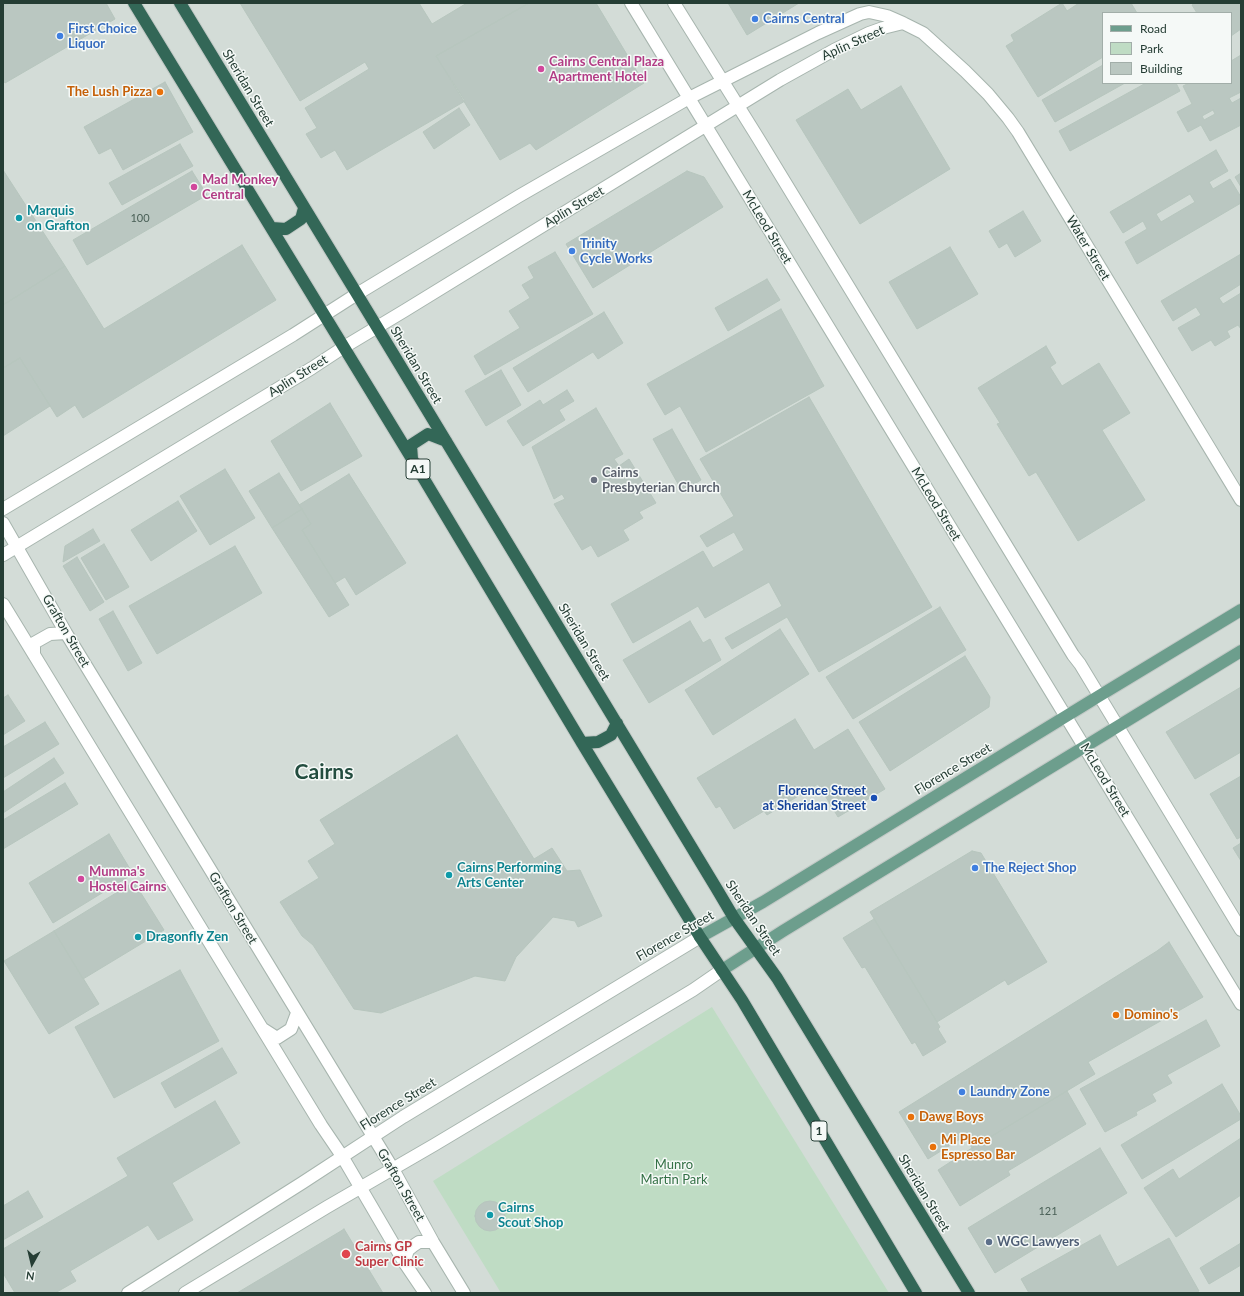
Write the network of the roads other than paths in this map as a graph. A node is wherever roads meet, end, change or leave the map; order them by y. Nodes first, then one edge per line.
1 (134, 3) edge
2 (180, 3) edge
3 (631, 3) edge
4 (674, 3) edge
5 (903, 23) junction
6 (722, 81) junction
7 (689, 98) junction
8 (739, 106) junction
9 (706, 126) junction
10 (304, 208) junction
11 (272, 228) junction
12 (357, 294) junction
13 (324, 316) junction
14 (377, 328) junction
15 (344, 347) junction
16 (446, 440) junction
17 (412, 459) junction
18 (1241, 500) edge
19 (3, 509) edge
20 (3, 523) edge
21 (16, 546) junction
22 (3, 555) edge
23 (3, 604) edge
24 (1241, 610) edge
25 (66, 634) junction
26 (1241, 651) edge
27 (34, 655) junction
28 (1099, 696) junction
29 (1065, 716) junction
30 (617, 723) junction
31 (1117, 726) junction
32 (582, 743) junction
33 (1084, 747) junction
34 (734, 918) junction
35 (1241, 930) edge
36 (700, 937) junction
37 (756, 948) junction
38 (722, 970) junction
39 (1241, 1004) edge
40 (297, 1013) junction
41 (262, 1029) junction
42 (372, 1136) junction
43 (342, 1156) junction
44 (393, 1169) junction
45 (360, 1188) junction
46 (433, 1242) junction
47 (404, 1262) junction
48 (128, 1293) edge
49 (185, 1293) edge
50 (425, 1293) edge
51 (464, 1293) edge
52 (916, 1293) edge
53 (969, 1293) edge

1 - 11 highway, A1
2 - 10 highway, Sheridan Street
3 - 7 street, McLeod Street
4 - 6 street
5 - 6 street, Aplin Street
5 - 8 street, Aplin Street
5 - 18 street, Water Street
6 - 7 street, Aplin Street
6 - 8 street
7 - 9 street, McLeod Street
7 - 12 street, Aplin Street
8 - 9 street, Aplin Street
8 - 28 street
9 - 14 street, Aplin Street
9 - 29 street, McLeod Street
10 - 11 highway
10 - 12 highway, Sheridan Street
11 - 13 highway, A1
12 - 13 street, Aplin Street
12 - 14 highway, Sheridan Street
13 - 15 highway, A1
13 - 19 street, Aplin Street
14 - 15 street, Aplin Street
14 - 16 highway, Sheridan Street
15 - 17 highway, A1
15 - 21 street, Aplin Street
16 - 17 highway
16 - 30 highway, Sheridan Street
17 - 32 highway, A1
20 - 21 street, Grafton Street
21 - 22 street, Aplin Street
21 - 25 street, Grafton Street
23 - 27 street
24 - 28 main road, Florence Street
25 - 27 street
25 - 40 street, Grafton Street
26 - 31 main road
27 - 41 street
28 - 29 main road, Florence Street
28 - 31 street
29 - 33 street, McLeod Street
29 - 34 main road, Florence Street
30 - 32 highway
30 - 34 highway, Sheridan Street
31 - 33 main road
31 - 35 street
32 - 36 highway, A1
33 - 37 main road
33 - 39 street, McLeod Street
34 - 36 main road, Florence Street
34 - 37 highway, Sheridan Street
36 - 38 highway, 1
36 - 42 street, Florence Street
37 - 38 main road
37 - 53 highway, Sheridan Street
38 - 44 street
38 - 52 highway, 1
40 - 41 street
40 - 42 street, Grafton Street
41 - 43 street
42 - 43 street, Florence Street
42 - 44 street, Grafton Street
43 - 45 street
43 - 48 street, Florence Street
44 - 45 street
44 - 46 street, Grafton Street
45 - 47 street
45 - 49 street
46 - 47 street
46 - 51 street, Grafton Street
47 - 50 street

